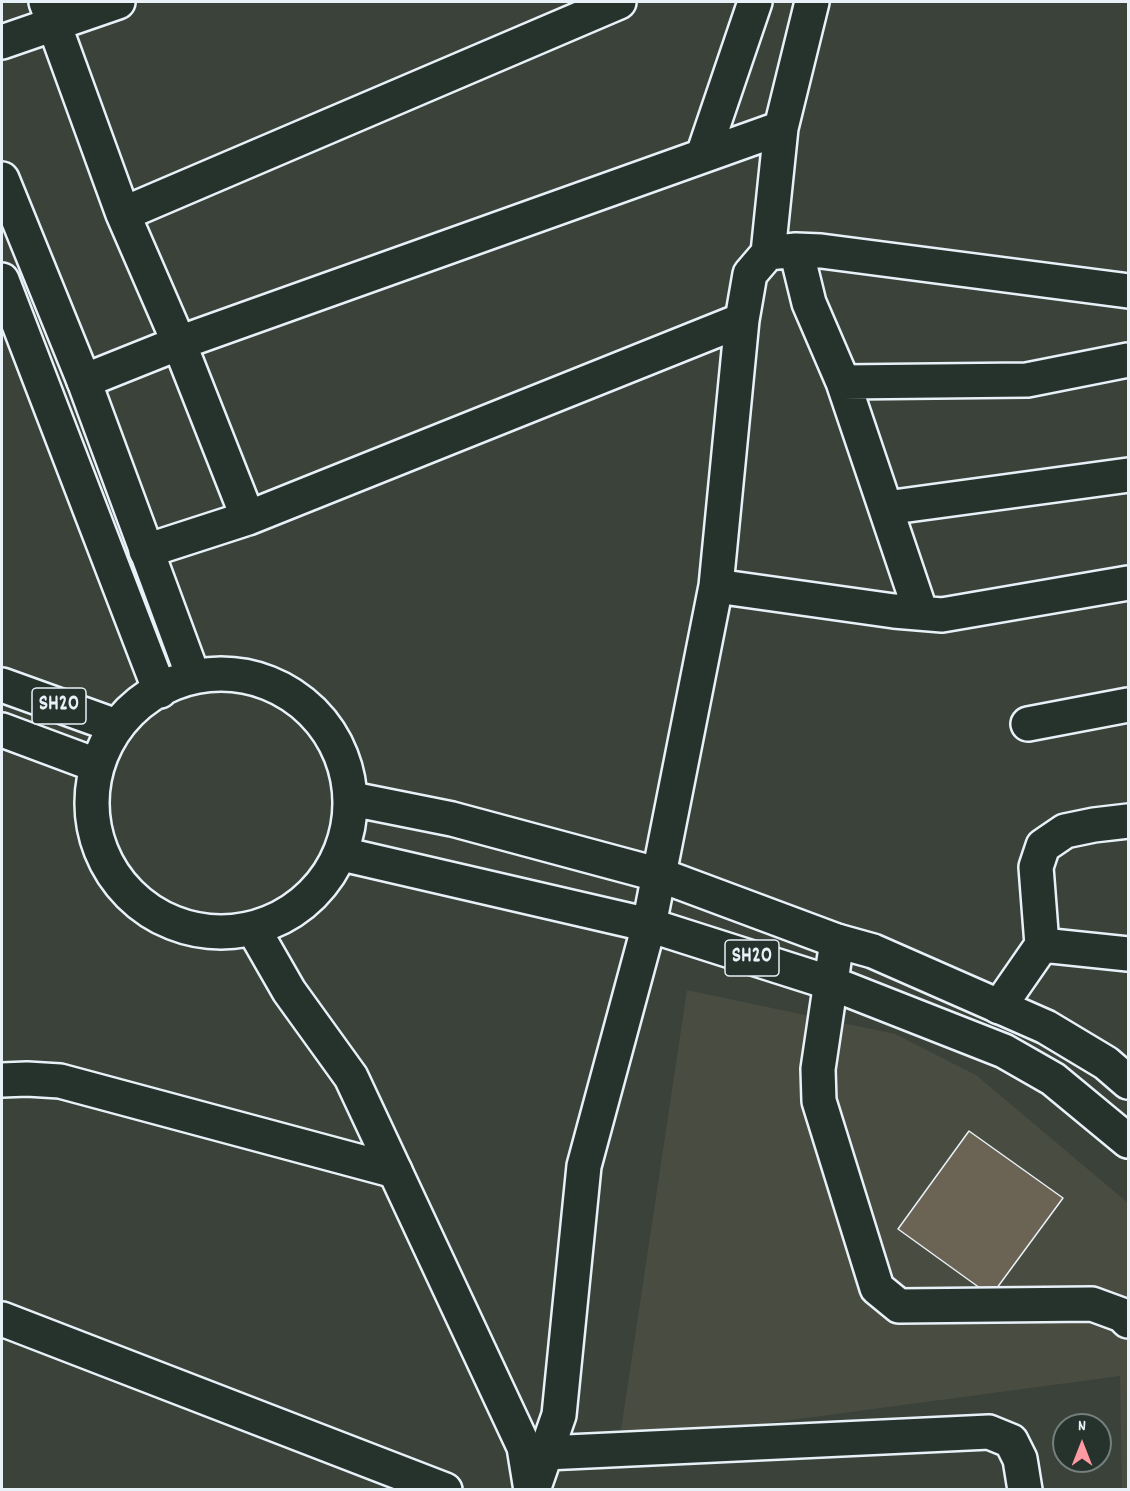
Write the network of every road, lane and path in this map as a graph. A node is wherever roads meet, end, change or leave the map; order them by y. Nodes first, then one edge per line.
1 (118, 2) edge
2 (619, 2) edge
3 (755, 2) edge
4 (812, 2) edge
5 (51, 13) edge
6 (2, 42) edge
7 (781, 128) junction
8 (703, 155) junction
9 (2, 179) edge
10 (123, 214) junction
11 (782, 251) junction
12 (2, 280) edge
13 (1128, 291) edge
14 (742, 320) junction
15 (178, 343) junction
16 (1128, 360) edge
17 (84, 381) junction
18 (843, 382) junction
19 (1128, 475) edge
20 (886, 508) junction
21 (248, 518) junction
22 (147, 551) junction
23 (1128, 584) edge
24 (716, 586) junction
25 (921, 613) junction
26 (194, 676) junction
27 (2, 685) edge
28 (160, 691) junction
29 (1128, 705) edge
30 (1028, 724) dead end
31 (116, 726) junction
32 (2, 730) edge
33 (96, 765) junction
34 (352, 799) junction
35 (1128, 821) edge
36 (342, 854) junction
37 (660, 875) junction
38 (649, 925) junction
39 (254, 930) junction
40 (837, 941) junction
41 (1042, 945) junction
42 (1128, 954) edge
43 (831, 983) junction
44 (999, 1007) junction
45 (1121, 1069) edge
46 (2, 1080) edge
47 (1128, 1140) edge
48 (395, 1171) junction
49 (2, 1319) edge
50 (1128, 1321) edge
51 (546, 1453) junction
52 (445, 1490) edge
53 (532, 1490) edge
54 (1025, 1490) edge

1 - 5 street
2 - 10 street
3 - 8 street
4 - 7 street
5 - 6 street
5 - 10 street
7 - 8 street
7 - 11 street
8 - 15 street
9 - 17 street
10 - 15 street
11 - 13 street
11 - 14 street
11 - 18 street
12 - 28 street
14 - 21 street
14 - 24 street
15 - 17 street
15 - 21 street
16 - 18 street
17 - 22 street
18 - 20 street
19 - 20 street
20 - 25 street
21 - 22 street
22 - 26 street
23 - 25 street
24 - 25 street
24 - 37 street
26 - 28 street, SH20
26 - 34 street, SH20
27 - 31 street, SH20
28 - 31 street, SH20
29 - 30 street
31 - 33 street, SH20
32 - 33 street, SH20
33 - 39 street, SH20
34 - 36 street, SH20
34 - 37 street, SH20
35 - 41 street
36 - 38 street, SH20
36 - 39 street, SH20
37 - 38 street
37 - 40 street, SH20
38 - 43 street, SH20
38 - 51 street
39 - 48 street
40 - 43 street
40 - 44 street, SH20
41 - 42 street
41 - 44 street
43 - 47 street, SH20
43 - 50 street
44 - 45 street, SH20
46 - 48 street
48 - 53 street
49 - 52 street
51 - 53 street
51 - 54 street

